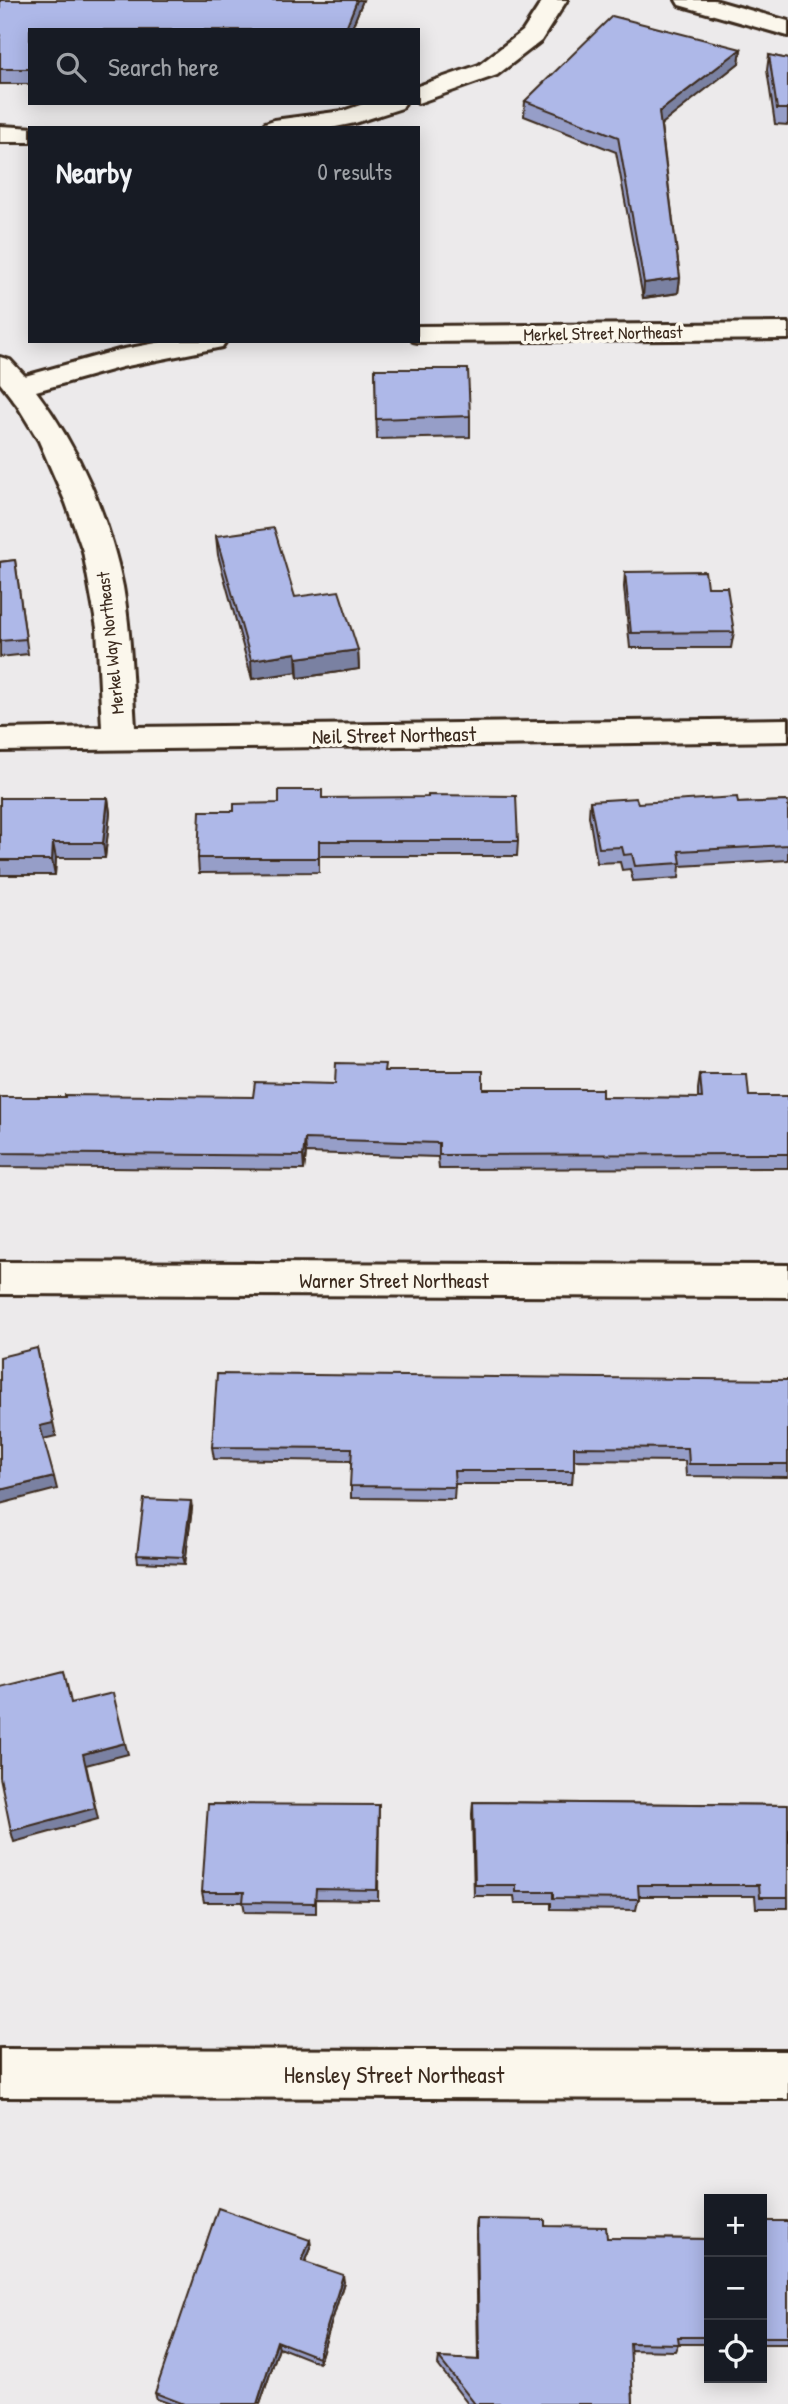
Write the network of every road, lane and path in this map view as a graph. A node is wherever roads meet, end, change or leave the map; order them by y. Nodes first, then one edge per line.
1 (555, 0) edge
2 (688, 0) edge
3 (788, 29) edge
4 (420, 94) edge
5 (387, 105) edge
6 (288, 126) edge
7 (0, 134) edge
8 (28, 134) edge
9 (788, 331) edge
10 (420, 334) edge
11 (202, 343) edge
12 (9, 377) edge
13 (788, 730) edge
14 (119, 738) junction
15 (0, 740) edge
16 (0, 1278) edge
17 (788, 1281) edge
18 (0, 2073) edge
19 (788, 2075) edge

1 - 4 street
2 - 3 street
5 - 6 street
7 - 8 street
9 - 10 street, Merkel Street Northeast
11 - 12 street
12 - 14 street, Merkel Way Northeast
13 - 14 street, Neil Street Northeast
14 - 15 street, Neil Street Northeast
16 - 17 street, Warner Street Northeast
18 - 19 street, Hensley Street Northeast

